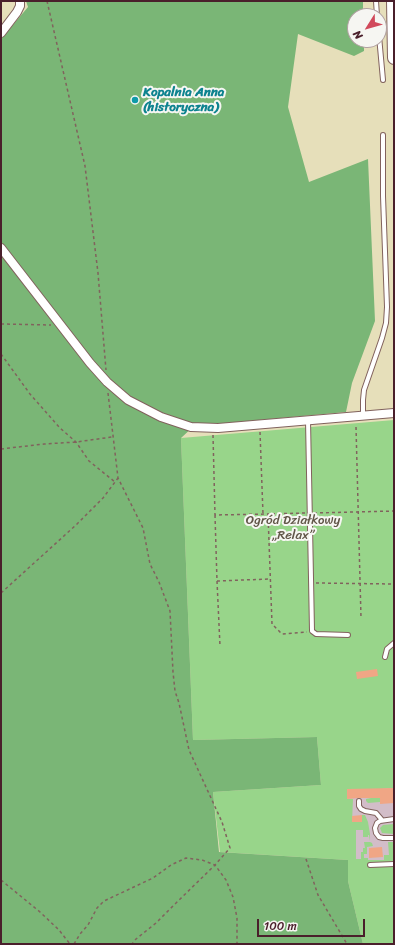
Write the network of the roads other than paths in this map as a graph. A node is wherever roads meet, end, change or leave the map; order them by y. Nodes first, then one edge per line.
1 (20, 1) edge
2 (393, 1) edge
3 (1, 32) edge
4 (380, 48) edge
5 (394, 58) edge
6 (383, 80) dead end
7 (383, 135) dead end
8 (1, 248) edge
9 (394, 413) edge
10 (363, 416) junction
11 (308, 420) junction
12 (348, 635) dead end
13 (394, 642) edge
14 (385, 657) dead end
15 (359, 801) dead end
16 (394, 819) edge
17 (382, 820) junction
18 (394, 838) edge
19 (394, 864) edge
20 (370, 865) dead end

1 - 3 street
2 - 5 main road
4 - 6 lane
7 - 10 lane
8 - 11 street
9 - 10 street
10 - 11 street
11 - 12 lane
13 - 14 lane
15 - 17 lane
16 - 17 lane
17 - 18 lane
19 - 20 lane

